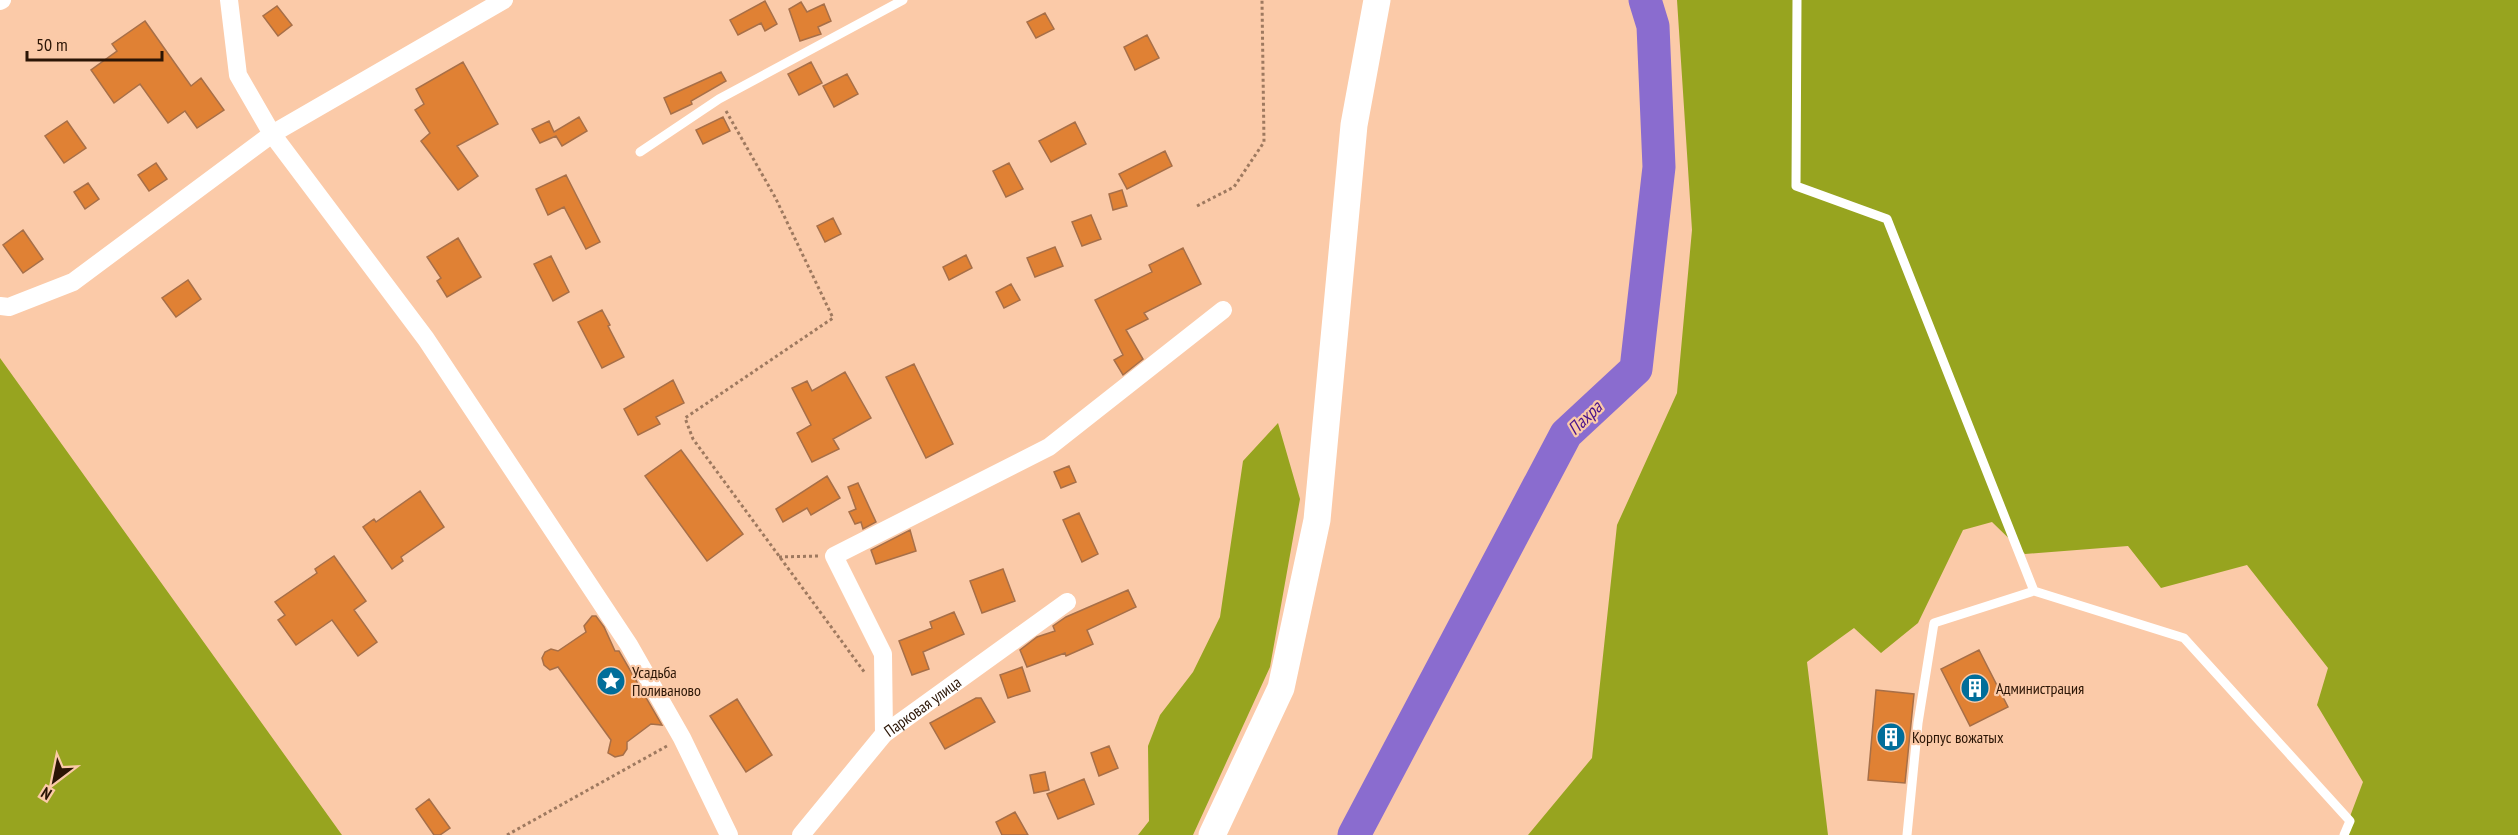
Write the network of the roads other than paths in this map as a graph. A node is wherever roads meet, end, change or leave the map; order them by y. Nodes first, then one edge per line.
1 (229, 0) edge
2 (504, 0) edge
3 (903, 0) edge
4 (1377, 0) edge
5 (1797, 0) edge
6 (272, 134) junction
7 (640, 152) dead end
8 (0, 306) edge
9 (1223, 310) dead end
10 (2034, 591) junction
11 (1067, 602) dead end
12 (884, 734) junction
13 (729, 835) edge
14 (801, 835) edge
15 (1212, 835) edge
16 (1907, 835) edge
17 (2344, 835) edge

1 - 6 street
2 - 6 street
3 - 7 lane
4 - 15 street
5 - 10 lane
6 - 8 street
6 - 13 street
9 - 12 street
10 - 16 lane
10 - 17 lane
11 - 12 street, Парковая улица
12 - 14 street, Парковая улица

